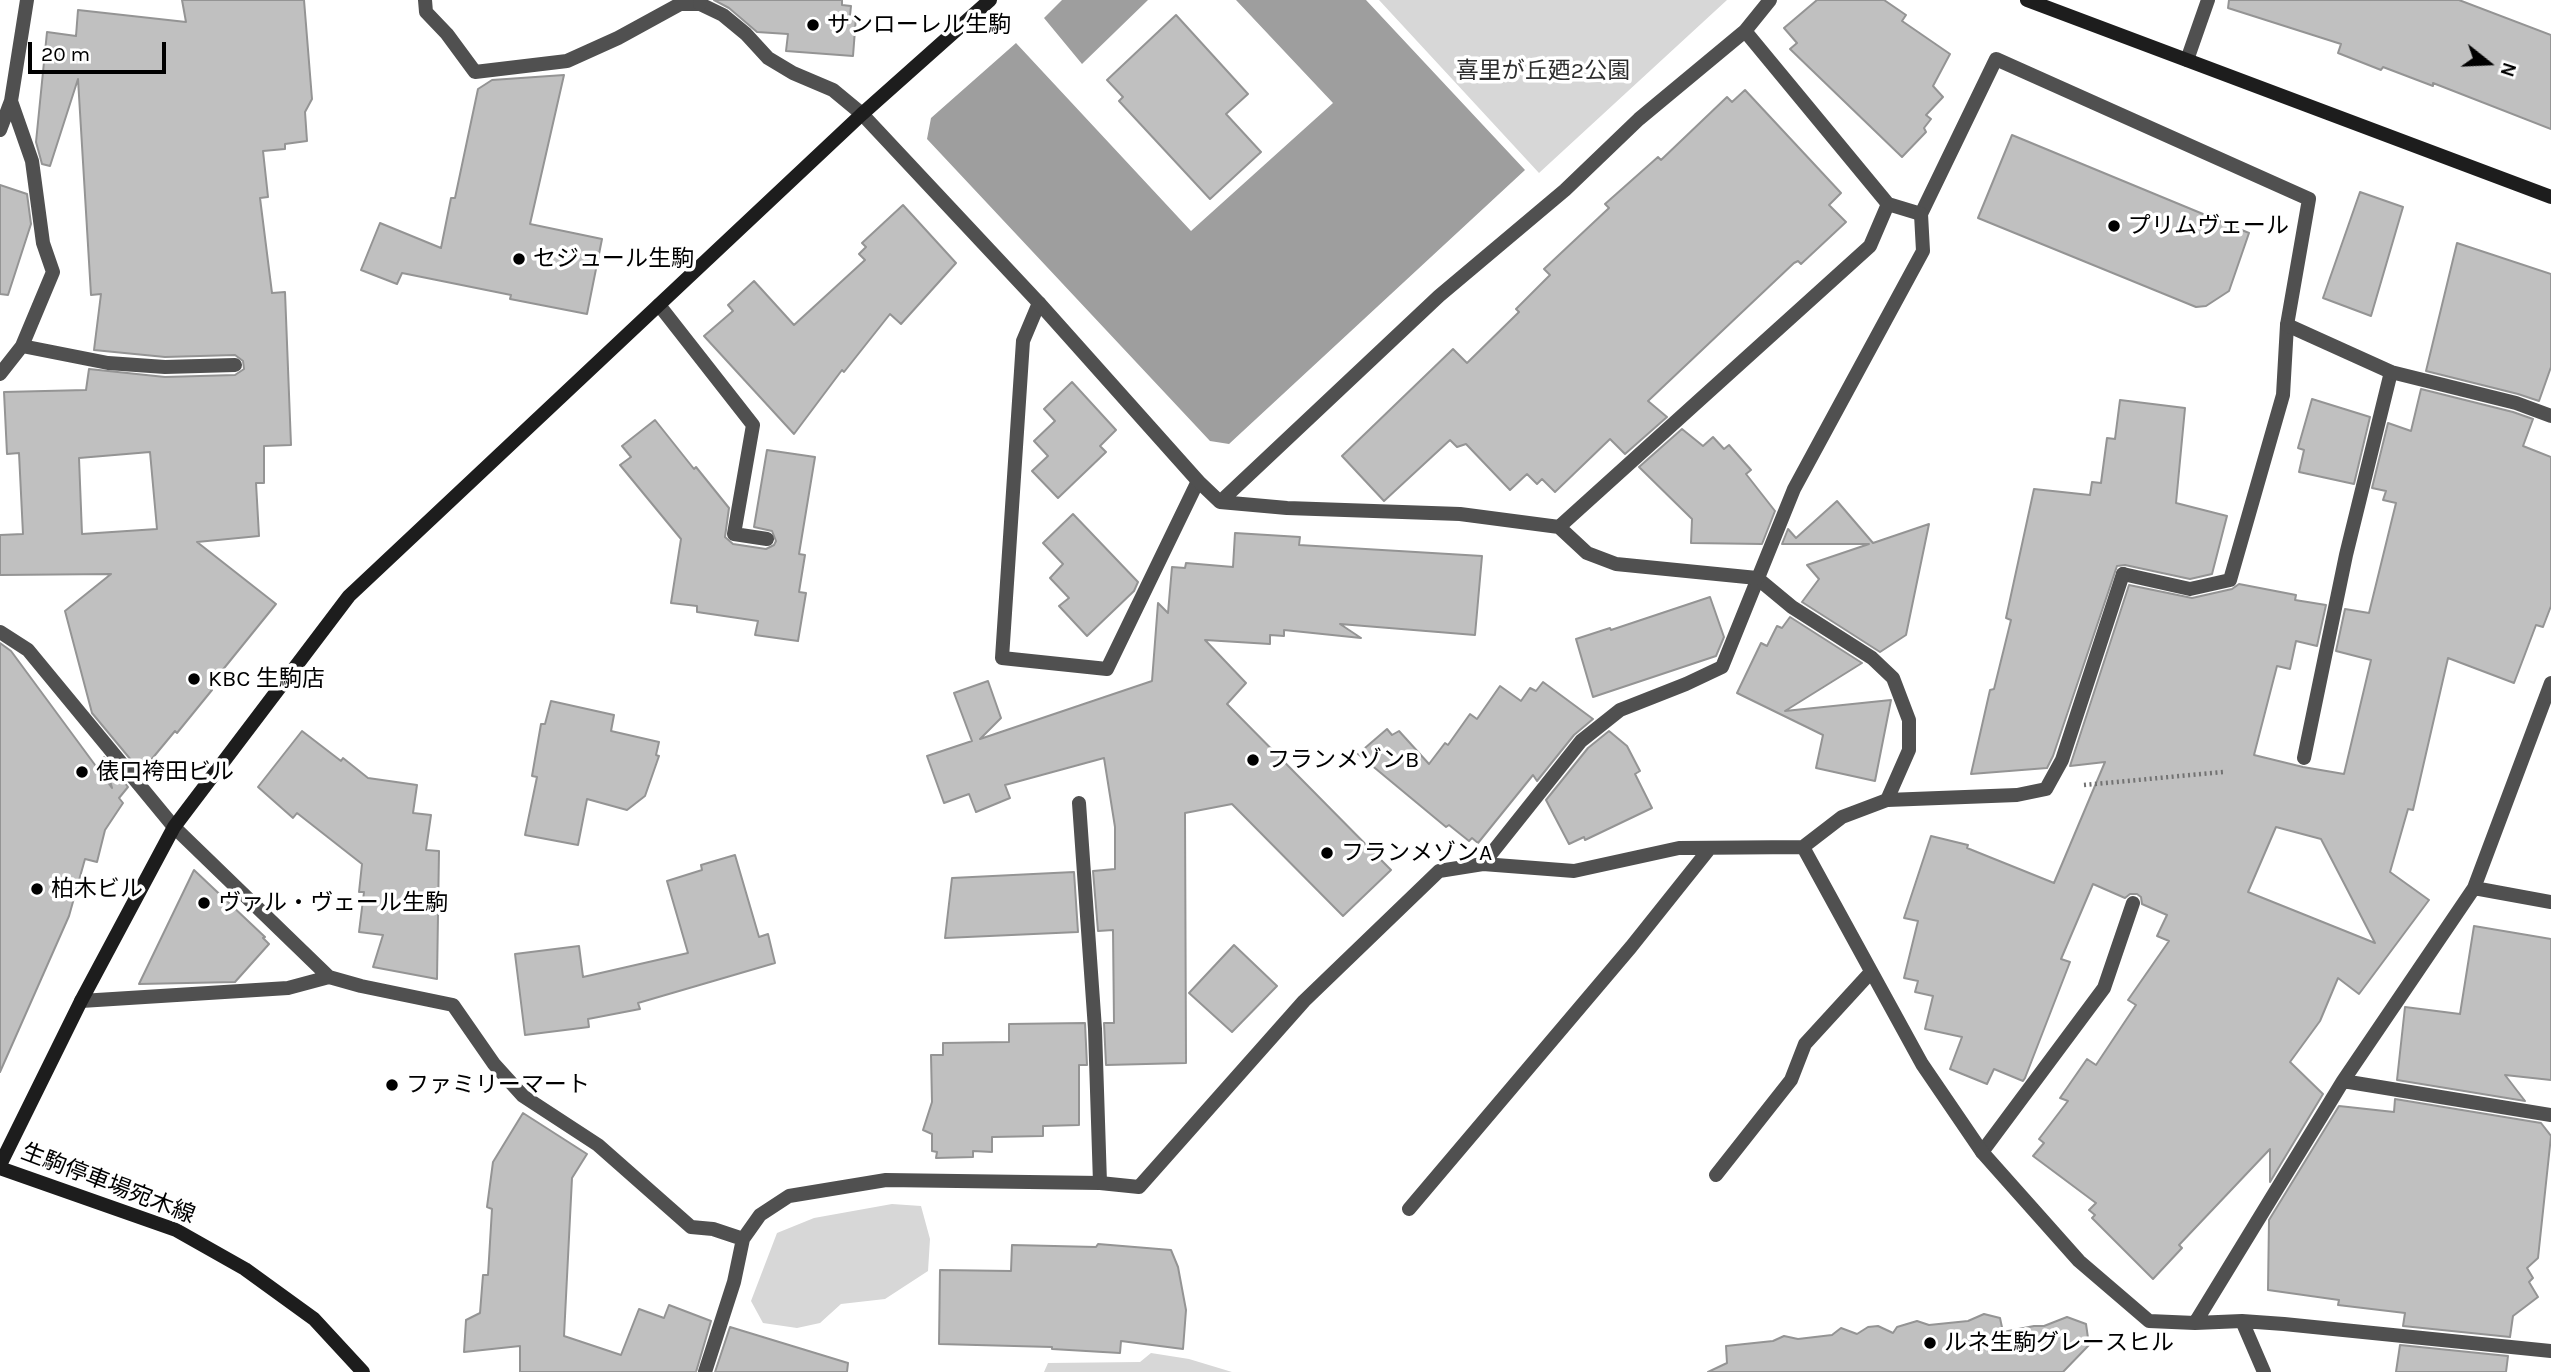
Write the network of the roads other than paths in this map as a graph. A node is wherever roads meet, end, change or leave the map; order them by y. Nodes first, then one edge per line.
1 (27, 0) edge
2 (425, 0) edge
3 (990, 0) edge
4 (1770, 0) edge
5 (2027, 0) edge
6 (2208, 0) edge
7 (701, 2) edge
8 (1745, 31) junction
9 (2187, 60) junction
10 (11, 101) junction
11 (862, 114) junction
12 (0, 130) edge
13 (2551, 197) edge
14 (1888, 204) junction
15 (1921, 214) junction
16 (1040, 303) junction
17 (659, 305) junction
18 (2287, 325) junction
19 (22, 346) junction
20 (235, 365) dead end
21 (2391, 372) junction
22 (0, 374) edge
23 (2551, 416) edge
24 (1198, 481) junction
25 (1220, 502) junction
26 (1559, 527) junction
27 (767, 539) dead end
28 (1756, 578) junction
29 (0, 632) edge
30 (2551, 683) edge
31 (2304, 758) dead end
32 (1887, 800) junction
33 (1079, 803) dead end
34 (174, 827) junction
35 (1803, 847) junction
36 (1710, 848) junction
37 (1483, 864) junction
38 (2474, 888) junction
39 (2551, 902) edge
40 (2133, 903) dead end
41 (1871, 972) junction
42 (329, 977) junction
43 (81, 1001) junction
44 (2343, 1081) junction
45 (2551, 1115) edge
46 (1982, 1152) junction
47 (0, 1166) edge
48 (1716, 1175) dead end
49 (1100, 1183) junction
50 (1409, 1209) dead end
51 (743, 1239) junction
52 (2242, 1321) junction
53 (2195, 1322) junction
54 (2551, 1351) edge
55 (363, 1372) edge
56 (705, 1372) edge
57 (2264, 1372) edge

1 - 10 street
2 - 7 street
3 - 11 street
4 - 8 street
5 - 9 street
6 - 9 street
7 - 11 street
8 - 14 street
8 - 25 street
9 - 13 street
10 - 12 street
10 - 19 street
11 - 16 street
11 - 17 street
14 - 15 street
14 - 26 street
15 - 18 street
15 - 28 street
16 - 24 street
16 - 24 street
17 - 27 street
17 - 34 street
18 - 21 street
18 - 32 street
19 - 20 street
19 - 22 street
21 - 23 street
21 - 31 street
24 - 25 street
25 - 26 street
26 - 28 street
28 - 32 street
28 - 37 street
29 - 34 street
30 - 38 street
32 - 35 street
33 - 49 street
34 - 42 street
34 - 43 street
35 - 36 street
35 - 41 street
36 - 37 street
36 - 50 street
37 - 49 street
38 - 39 street
38 - 44 street
40 - 46 street
41 - 46 street
41 - 48 street
42 - 43 street
42 - 51 street
43 - 47 street
44 - 45 street
44 - 53 street
46 - 53 street
47 - 55 street, 生駒停車場宛木線
49 - 51 street
51 - 56 street
52 - 53 street
52 - 54 street
52 - 57 street

